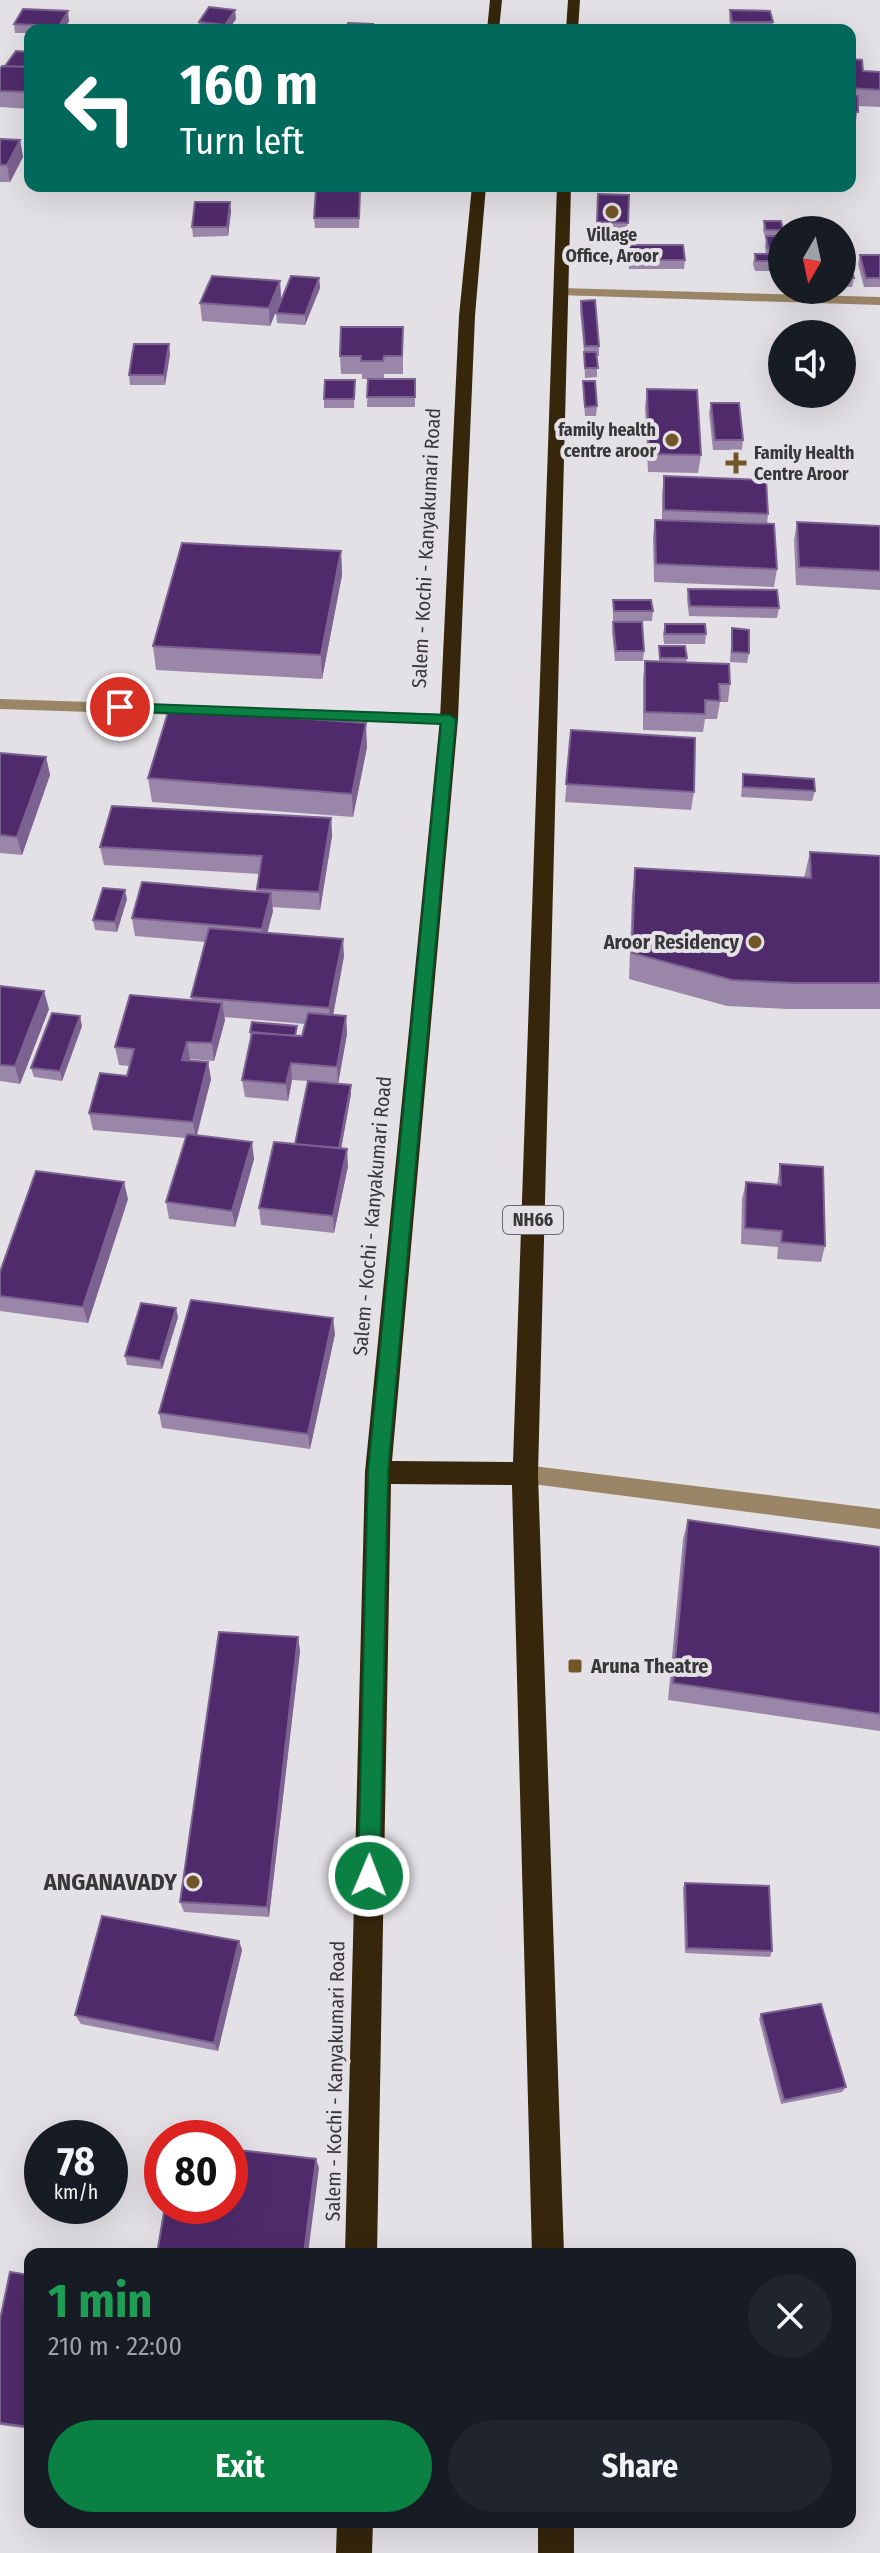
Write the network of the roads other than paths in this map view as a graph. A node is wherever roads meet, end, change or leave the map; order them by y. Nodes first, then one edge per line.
1 (496, 0) edge
2 (574, 0) edge
3 (494, 24) edge
4 (572, 24) edge
5 (478, 192) edge
6 (564, 192) edge
7 (561, 292) junction
8 (880, 301) edge
9 (0, 704) edge
10 (449, 719) junction
11 (378, 1472) junction
12 (525, 1474) junction
13 (880, 1519) edge
14 (361, 2248) edge
15 (548, 2248) edge
16 (355, 2528) edge
17 (556, 2528) edge
18 (354, 2553) edge
19 (556, 2553) edge

1 - 3 highway
2 - 4 highway
5 - 10 highway, Salem - Kochi - Kanyakumari Road
6 - 7 highway, NH66
7 - 8 street
7 - 12 highway, NH66
9 - 10 street
10 - 11 highway, Salem - Kochi - Kanyakumari Road
11 - 12 highway
11 - 14 highway, Salem - Kochi - Kanyakumari Road
12 - 13 street
12 - 15 highway, NH66
16 - 18 highway
17 - 19 highway

